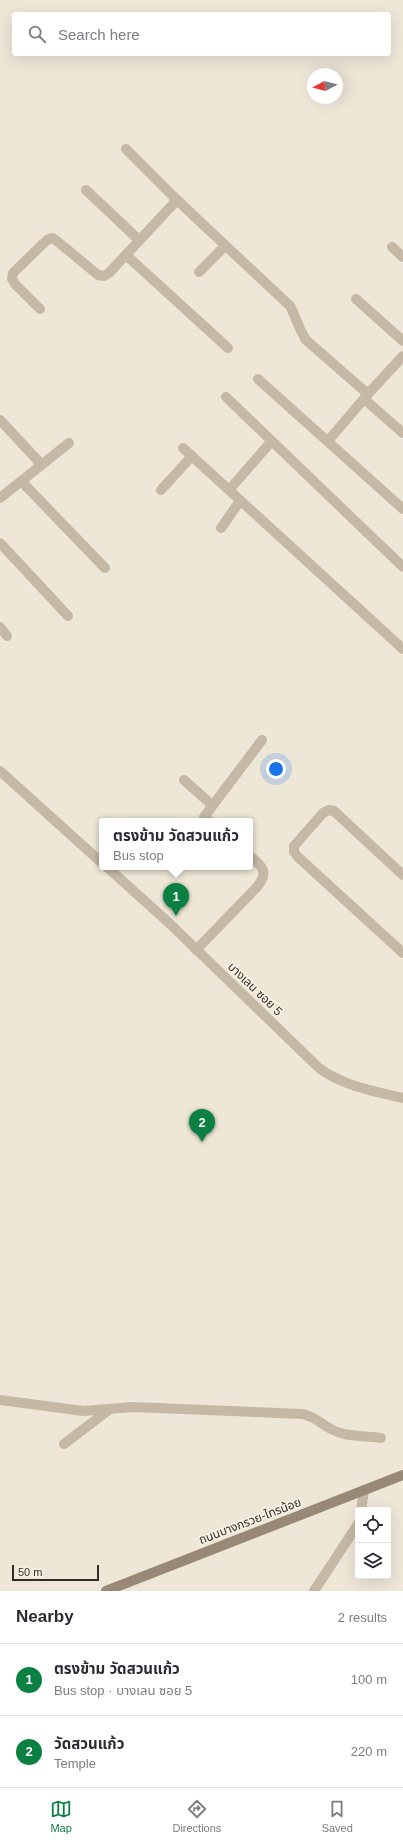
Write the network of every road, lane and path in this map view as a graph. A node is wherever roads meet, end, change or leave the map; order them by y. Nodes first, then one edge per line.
1 (126, 149) dead end
2 (86, 190) dead end
3 (177, 200) junction
4 (139, 240) junction
5 (225, 246) junction
6 (392, 246) dead end
7 (126, 255) junction
8 (403, 256) edge
9 (199, 272) dead end
10 (356, 299) dead end
11 (40, 309) dead end
12 (403, 341) edge
13 (228, 348) dead end
14 (403, 356) edge
15 (258, 379) dead end
16 (226, 397) dead end
17 (366, 397) junction
18 (0, 420) edge
19 (403, 433) edge
20 (328, 441) junction
21 (69, 442) dead end
22 (271, 442) junction
23 (183, 448) dead end
24 (192, 456) junction
25 (41, 464) junction
26 (22, 482) junction
27 (161, 490) dead end
28 (229, 490) junction
29 (0, 498) edge
30 (240, 501) junction
31 (403, 509) edge
32 (221, 528) dead end
33 (0, 543) edge
34 (403, 567) edge
35 (105, 568) dead end
36 (68, 616) dead end
37 (0, 627) edge
38 (7, 636) dead end
39 (403, 649) edge
40 (262, 740) dead end
41 (0, 771) edge
42 (184, 780) dead end
43 (212, 805) junction
44 (206, 818) edge
45 (253, 859) edge
46 (99, 860) edge
47 (110, 870) edge
48 (403, 875) edge
49 (196, 950) junction
50 (403, 953) edge
51 (403, 1098) edge
52 (0, 1400) edge
53 (110, 1409) junction
54 (381, 1438) dead end
55 (64, 1444) dead end
56 (403, 1475) edge
57 (364, 1491) junction
58 (361, 1507) edge
59 (355, 1529) edge
60 (106, 1591) edge
61 (314, 1591) edge

1 - 3 street
2 - 4 street
3 - 4 street
3 - 5 street
4 - 7 street
5 - 9 street
5 - 17 street
6 - 8 street
7 - 11 street
7 - 13 street
10 - 12 street
14 - 17 street
15 - 20 street
16 - 22 street
17 - 19 street
17 - 20 street
18 - 25 street
20 - 31 street
21 - 25 street
22 - 28 street
22 - 34 street
23 - 24 street
24 - 27 street
24 - 28 street
25 - 26 street
26 - 29 street
26 - 35 street
28 - 30 street
30 - 32 street
30 - 39 street
33 - 36 street
37 - 38 street
40 - 43 street
41 - 46 street
42 - 43 street
43 - 44 street
45 - 49 street
47 - 49 street, บางเลน ซอย 5
48 - 50 street
49 - 51 street, บางเลน ซอย 5
52 - 53 street
53 - 54 street
53 - 55 street
56 - 57 main road, ถนนบางกรวย-ไทรน้อย
57 - 58 street
57 - 60 main road, ถนนบางกรวย-ไทรน้อย
59 - 61 street

